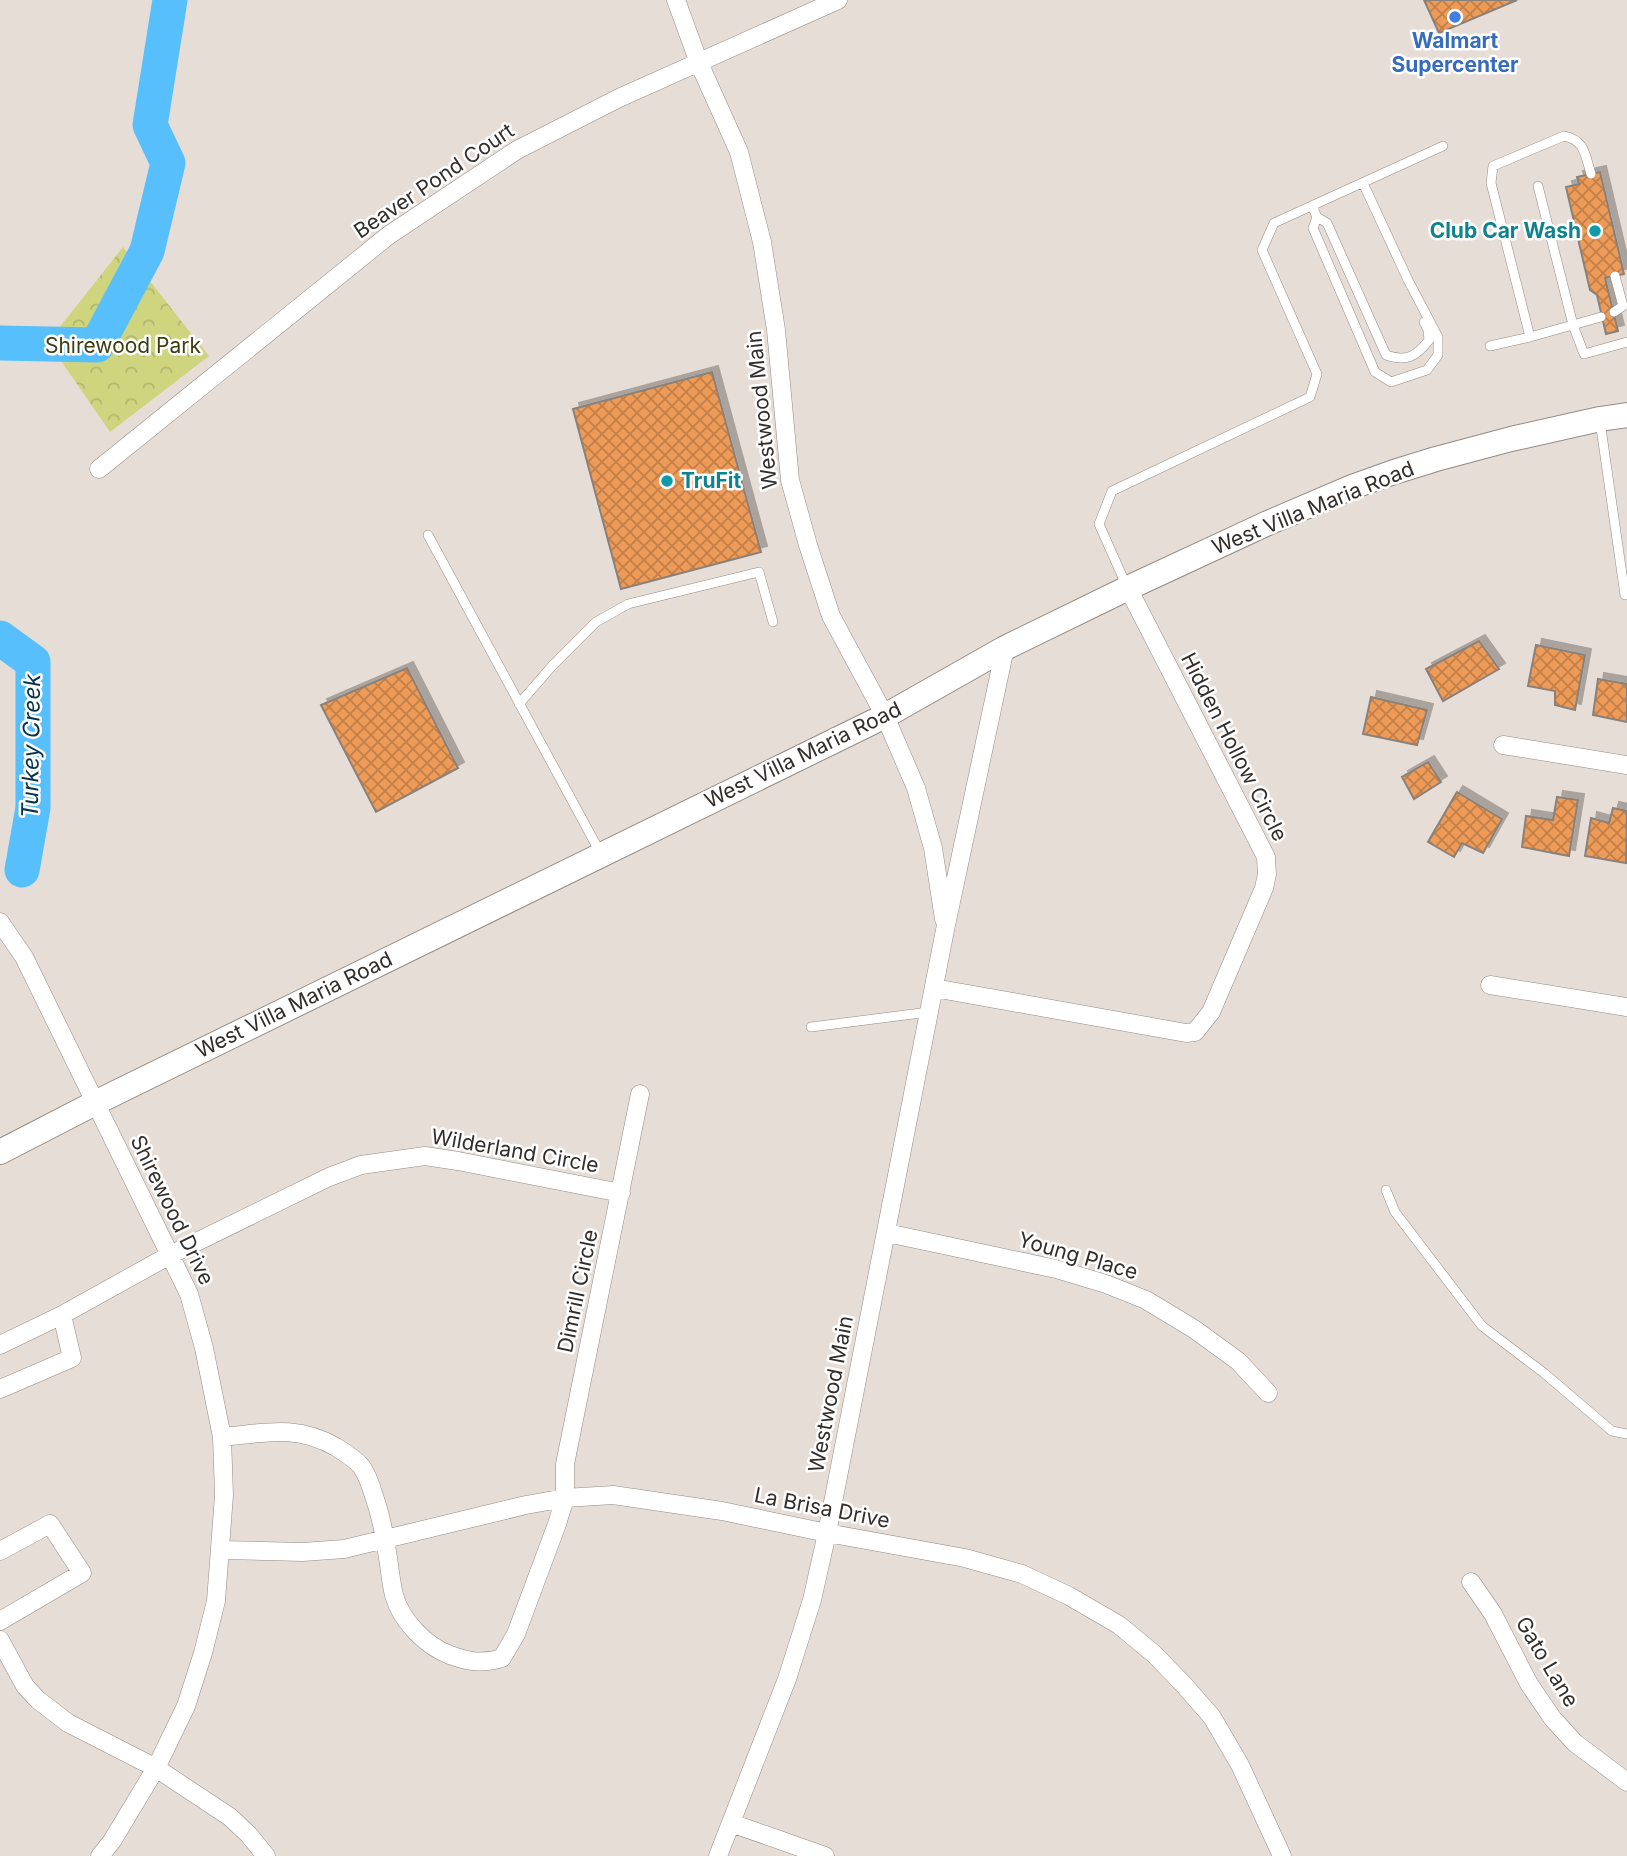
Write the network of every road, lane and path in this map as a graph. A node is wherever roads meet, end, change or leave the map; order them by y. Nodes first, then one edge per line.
1 (676, 0) edge
2 (838, 0) edge
3 (699, 63) junction
4 (1443, 146) dead end
5 (1591, 174) dead end
6 (1363, 183) junction
7 (1538, 186) dead end
8 (1312, 206) junction
9 (1317, 217) junction
10 (1615, 276) dead end
11 (1408, 280) junction
12 (1614, 312) dead end
13 (1601, 317) dead end
14 (1573, 325) junction
15 (1530, 337) junction
16 (1627, 342) edge
17 (1490, 346) dead end
18 (1627, 415) edge
19 (1600, 419) junction
20 (99, 469) dead end
21 (428, 535) dead end
22 (1128, 588) junction
23 (1625, 595) dead end
24 (773, 622) dead end
25 (1005, 648) junction
26 (519, 704) junction
27 (885, 716) junction
28 (1503, 745) dead end
29 (1627, 765) edge
30 (602, 855) junction
31 (0, 922) edge
32 (946, 930) junction
33 (1490, 985) dead end
34 (934, 988) junction
35 (1627, 1007) edge
36 (929, 1012) junction
37 (811, 1027) dead end
38 (640, 1094) dead end
39 (95, 1103) junction
40 (0, 1152) edge
41 (1386, 1190) dead end
42 (621, 1194) junction
43 (887, 1233) junction
44 (170, 1255) junction
45 (62, 1315) junction
46 (0, 1345) edge
47 (0, 1389) edge
48 (1268, 1394) dead end
49 (1627, 1434) edge
50 (222, 1437) junction
51 (565, 1498) junction
52 (827, 1533) junction
53 (385, 1538) junction
54 (220, 1550) junction
55 (0, 1551) edge
56 (1471, 1582) dead end
57 (0, 1621) edge
58 (0, 1640) edge
59 (156, 1768) junction
60 (1627, 1782) edge
61 (731, 1823) junction
62 (100, 1856) edge
63 (266, 1856) edge
64 (718, 1856) edge
65 (825, 1856) edge
66 (1282, 1856) edge

1 - 3 street, Westwood Main
2 - 3 street, Beaver Pond Court
3 - 20 street, Beaver Pond Court
3 - 27 street, Westwood Main
4 - 6 lane
5 - 15 lane
6 - 8 lane
6 - 11 lane
7 - 14 lane
8 - 9 lane
8 - 22 lane
9 - 11 lane
9 - 11 lane
10 - 12 lane
13 - 14 lane
14 - 15 lane
14 - 16 lane
15 - 17 lane
18 - 19 main road, West Villa Maria Road
19 - 22 main road, West Villa Maria Road
19 - 23 lane
21 - 26 lane
22 - 25 main road, West Villa Maria Road
22 - 34 street, Hidden Hollow Circle
24 - 26 lane
25 - 27 main road, West Villa Maria Road
25 - 32 street, Westwood Main
26 - 30 lane
27 - 30 main road, West Villa Maria Road
27 - 32 street, Westwood Main
28 - 29 street
30 - 39 main road, West Villa Maria Road
31 - 39 street, Shirewood Drive
32 - 34 street, Westwood Main
33 - 35 street
34 - 36 street, Westwood Main
36 - 37 lane
36 - 43 street, Westwood Main
38 - 42 street, Dimrill Circle
39 - 40 main road, West Villa Maria Road
39 - 44 street, Shirewood Drive
41 - 49 lane
42 - 44 street, Wilderland Circle
42 - 51 street, Dimrill Circle
43 - 48 street, Young Place
43 - 52 street, Westwood Main
44 - 45 street, Wilderland Circle
44 - 50 street, Shirewood Drive
45 - 46 street, Wilderland Circle
45 - 47 street
50 - 53 street, Dimrill Circle
50 - 54 street, Shirewood Drive
51 - 52 street, La Brisa Drive
51 - 53 street, La Brisa Drive
51 - 53 street, Dimrill Circle
52 - 61 street, Westwood Main
52 - 66 street, La Brisa Drive
53 - 54 street, La Brisa Drive
54 - 59 street, Shirewood Drive
55 - 57 street
56 - 60 street, Gato Lane
58 - 59 street
59 - 62 street, Shirewood Drive
59 - 63 street
61 - 64 street, Westwood Main
61 - 65 street

